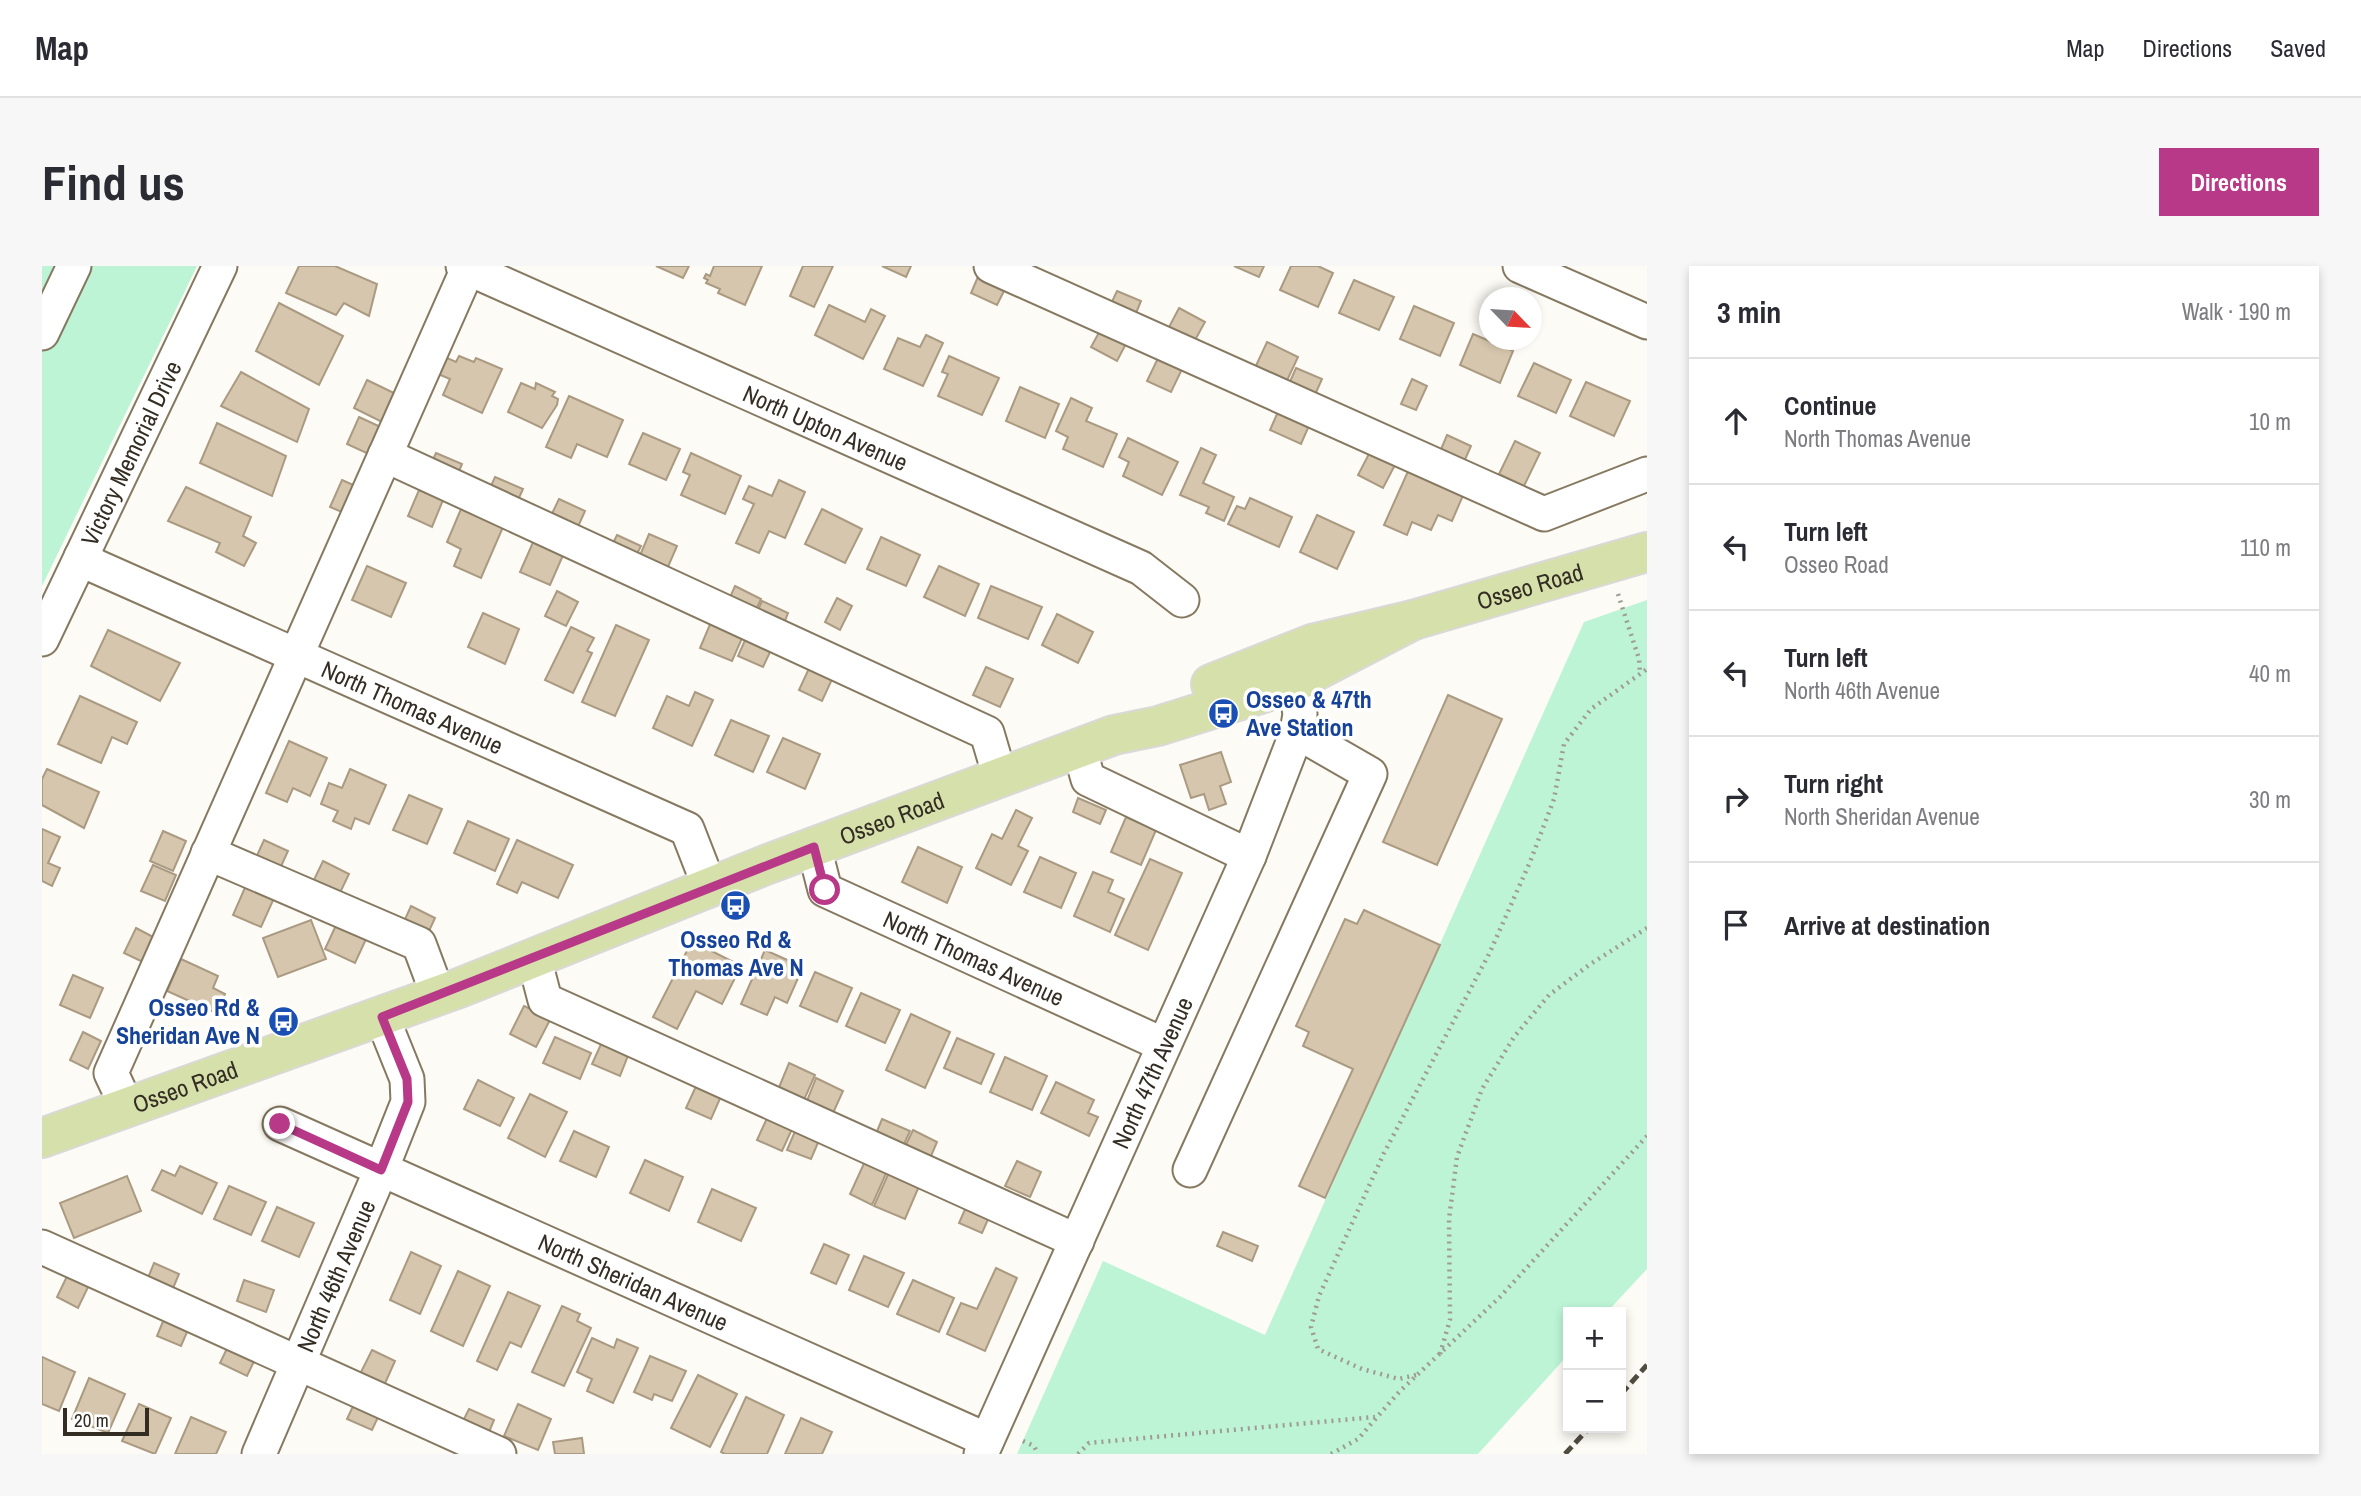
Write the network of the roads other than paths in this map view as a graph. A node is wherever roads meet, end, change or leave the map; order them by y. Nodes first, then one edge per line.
1 (74, 266) edge
2 (220, 266) edge
3 (991, 266) edge
4 (1520, 266) edge
5 (467, 267) edge
6 (1647, 322) edge
7 (42, 333) edge
8 (385, 454) junction
9 (1647, 474) edge
10 (1647, 552) edge
11 (81, 557) junction
12 (1182, 600) dead end
13 (1413, 620) junction
14 (42, 639) edge
15 (296, 655) junction
16 (1295, 683) junction
17 (1297, 732) junction
18 (1114, 734) junction
19 (1079, 747) junction
20 (1000, 777) junction
21 (814, 847) junction
22 (208, 853) junction
23 (1249, 856) junction
24 (710, 888) junction
25 (534, 958) junction
26 (438, 995) junction
27 (382, 1017) junction
28 (1164, 1045) junction
29 (127, 1108) junction
30 (280, 1124) dead end
31 (42, 1138) edge
32 (381, 1170) junction
33 (1190, 1170) dead end
34 (1077, 1241) junction
35 (42, 1247) edge
36 (298, 1364) junction
37 (984, 1447) edge
38 (259, 1454) edge
39 (499, 1454) edge

1 - 7 street
2 - 11 street, Victory Memorial Drive
3 - 9 street
4 - 6 street
5 - 8 street
5 - 12 street, North Upton Avenue
8 - 15 street
8 - 20 street
10 - 13 main road, Osseo Road
11 - 14 street, Victory Memorial Drive
11 - 15 street, North Thomas Avenue
13 - 16 main road, Osseo Road
13 - 18 main road, Osseo Road
15 - 22 street
15 - 24 street, North Thomas Avenue
16 - 17 street, North 47th Avenue
16 - 18 main road, Osseo Road
17 - 23 street, North 47th Avenue
17 - 33 street
18 - 19 main road, Osseo Road
19 - 20 main road, Osseo Road
19 - 23 street
20 - 21 main road, Osseo Road
21 - 24 main road, Osseo Road
21 - 28 street, North Thomas Avenue
22 - 26 street
22 - 29 street
23 - 28 street, North 47th Avenue
24 - 25 main road, Osseo Road
25 - 26 main road, Osseo Road
25 - 34 street
26 - 27 main road, Osseo Road
27 - 29 main road, Osseo Road
27 - 32 street, North 46th Avenue
28 - 34 street, North 47th Avenue
29 - 31 main road, Osseo Road
30 - 32 street, North Sheridan Avenue
32 - 36 street, North 46th Avenue
32 - 37 street, North Sheridan Avenue
34 - 37 street, North 47th Avenue
35 - 36 street
36 - 38 street, North 46th Avenue
36 - 39 street

